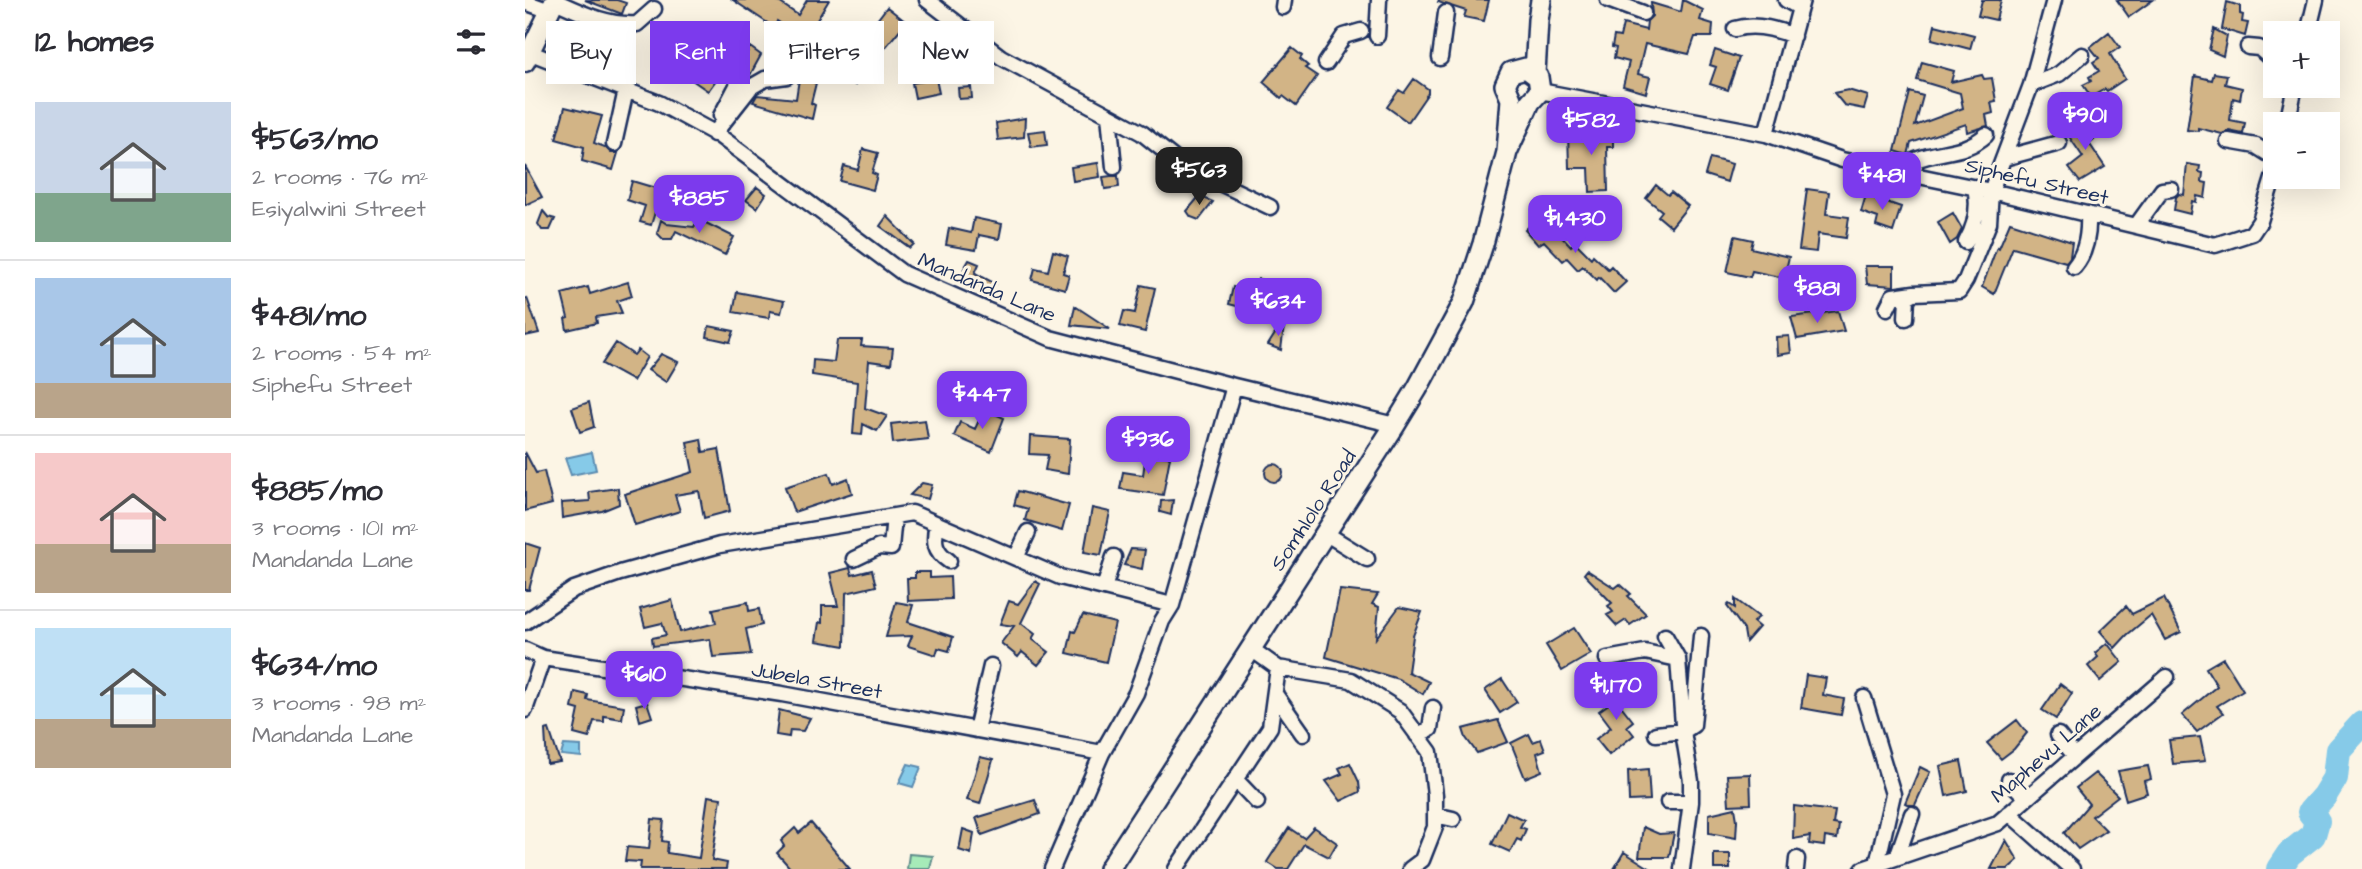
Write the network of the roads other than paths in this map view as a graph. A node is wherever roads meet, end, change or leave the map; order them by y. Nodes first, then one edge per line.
1 (927, 0) edge
2 (1379, 0) edge
3 (1608, 0) edge
4 (1786, 0) edge
5 (2316, 0) edge
6 (2054, 1) edge
7 (525, 2) edge
8 (554, 4) edge
9 (1801, 4) edge
10 (654, 9) dead end
11 (1540, 10) edge
12 (1446, 13) dead end
13 (1643, 13) dead end
14 (2311, 21) edge
15 (1735, 29) dead end
16 (1361, 31) dead end
17 (1377, 36) dead end
18 (1793, 36) junction
19 (2248, 47) dead end
20 (2263, 52) edge
21 (2083, 55) dead end
22 (528, 57) edge
23 (1440, 58) dead end
24 (1326, 63) dead end
25 (764, 80) edge
26 (738, 84) edge
27 (2031, 85) junction
28 (1526, 87) junction
29 (626, 90) junction
30 (1109, 115) junction
31 (714, 134) junction
32 (1766, 134) junction
33 (1986, 135) dead end
34 (2228, 141) dead end
35 (2059, 143) dead end
36 (614, 144) dead end
37 (2263, 150) edge
38 (2004, 158) junction
39 (1114, 167) dead end
40 (1913, 175) junction
41 (1975, 187) junction
42 (2171, 189) dead end
43 (2270, 189) edge
44 (1991, 191) junction
45 (1270, 207) dead end
46 (2088, 214) junction
47 (2136, 226) junction
48 (1966, 242) dead end
49 (2074, 267) dead end
50 (1914, 293) junction
51 (1887, 308) dead end
52 (1906, 318) dead end
53 (1234, 386) junction
54 (1395, 425) junction
55 (894, 516) junction
56 (937, 524) junction
57 (1028, 532) dead end
58 (1325, 533) junction
59 (1114, 557) dead end
60 (1016, 558) junction
61 (854, 559) dead end
62 (1367, 559) dead end
63 (949, 561) dead end
64 (1104, 588) junction
65 (1172, 605) junction
66 (525, 622) edge
67 (1665, 636) dead end
68 (1701, 636) dead end
69 (1250, 648) junction
70 (525, 650) edge
71 (543, 658) junction
72 (1607, 659) dead end
73 (1678, 660) junction
74 (991, 666) dead end
75 (1278, 668) junction
76 (2167, 677) dead end
77 (1275, 694) junction
78 (1864, 698) dead end
79 (1433, 708) dead end
80 (525, 710) edge
81 (976, 730) junction
82 (1684, 732) junction
83 (1303, 734) dead end
84 (1656, 734) dead end
85 (1417, 735) junction
86 (2058, 735) dead end
87 (1102, 753) junction
88 (2075, 756) junction
89 (1236, 780) junction
90 (2009, 780) dead end
91 (2027, 798) junction
92 (1257, 802) dead end
93 (1668, 802) dead end
94 (1691, 802) junction
95 (1912, 814) dead end
96 (1435, 815) junction
97 (1453, 819) dead end
98 (2003, 824) junction
99 (1883, 864) edge
100 (1052, 869) edge
101 (1109, 869) edge
102 (1176, 869) edge
103 (1410, 869) edge
104 (1682, 869) edge
105 (2072, 869) edge

1 - 30 street
2 - 17 street
3 - 13 street
4 - 9 street
5 - 14 street
6 - 27 street
7 - 8 street
8 - 10 street
8 - 22 street
9 - 18 street
11 - 28 main road, Somhlolo Road
12 - 23 street
15 - 18 street
16 - 24 street
18 - 32 street
19 - 20 street
21 - 27 street
22 - 29 street, Mandanda Lane
25 - 31 street
26 - 31 street
27 - 38 street
28 - 32 street, Siphefu Street
28 - 54 main road, Somhlolo Road
29 - 31 street, Mandanda Lane
29 - 36 street
30 - 39 street
30 - 45 street
31 - 53 street, Mandanda Lane
32 - 40 street, Siphefu Street
33 - 40 street
34 - 37 street
35 - 38 street
38 - 44 street
40 - 41 street, Siphefu Street
41 - 44 street, Siphefu Street
41 - 48 street
42 - 47 street
43 - 47 street, Siphefu Street
44 - 46 street, Siphefu Street
44 - 50 street
46 - 47 street, Siphefu Street
46 - 49 street
50 - 51 street
50 - 52 street
53 - 54 street, Mandanda Lane
53 - 65 street
54 - 58 main road, Somhlolo Road
55 - 56 street
55 - 61 street
55 - 66 street
56 - 60 street
56 - 63 street
57 - 60 street
58 - 62 street
58 - 69 main road, Somhlolo Road
59 - 64 street
60 - 64 street
64 - 65 street
65 - 87 street
67 - 73 street
68 - 82 street
69 - 75 street
69 - 101 main road, Somhlolo Road
70 - 71 street, Jubela Street
71 - 80 street
71 - 81 street, Jubela Street
72 - 73 street
73 - 82 street
74 - 81 street
75 - 77 street
75 - 85 street
76 - 88 street, Maphevu Lane
77 - 83 street
77 - 89 street
78 - 99 street
79 - 85 street
81 - 87 street, Jubela Street
82 - 84 street
82 - 94 street
85 - 96 street
86 - 88 street
87 - 100 street
88 - 91 street, Maphevu Lane
89 - 92 street
89 - 102 street
90 - 91 street
91 - 98 street, Maphevu Lane
93 - 94 street
94 - 104 street
95 - 99 street
96 - 97 street
96 - 103 street
98 - 99 street, Maphevu Lane
98 - 105 street

